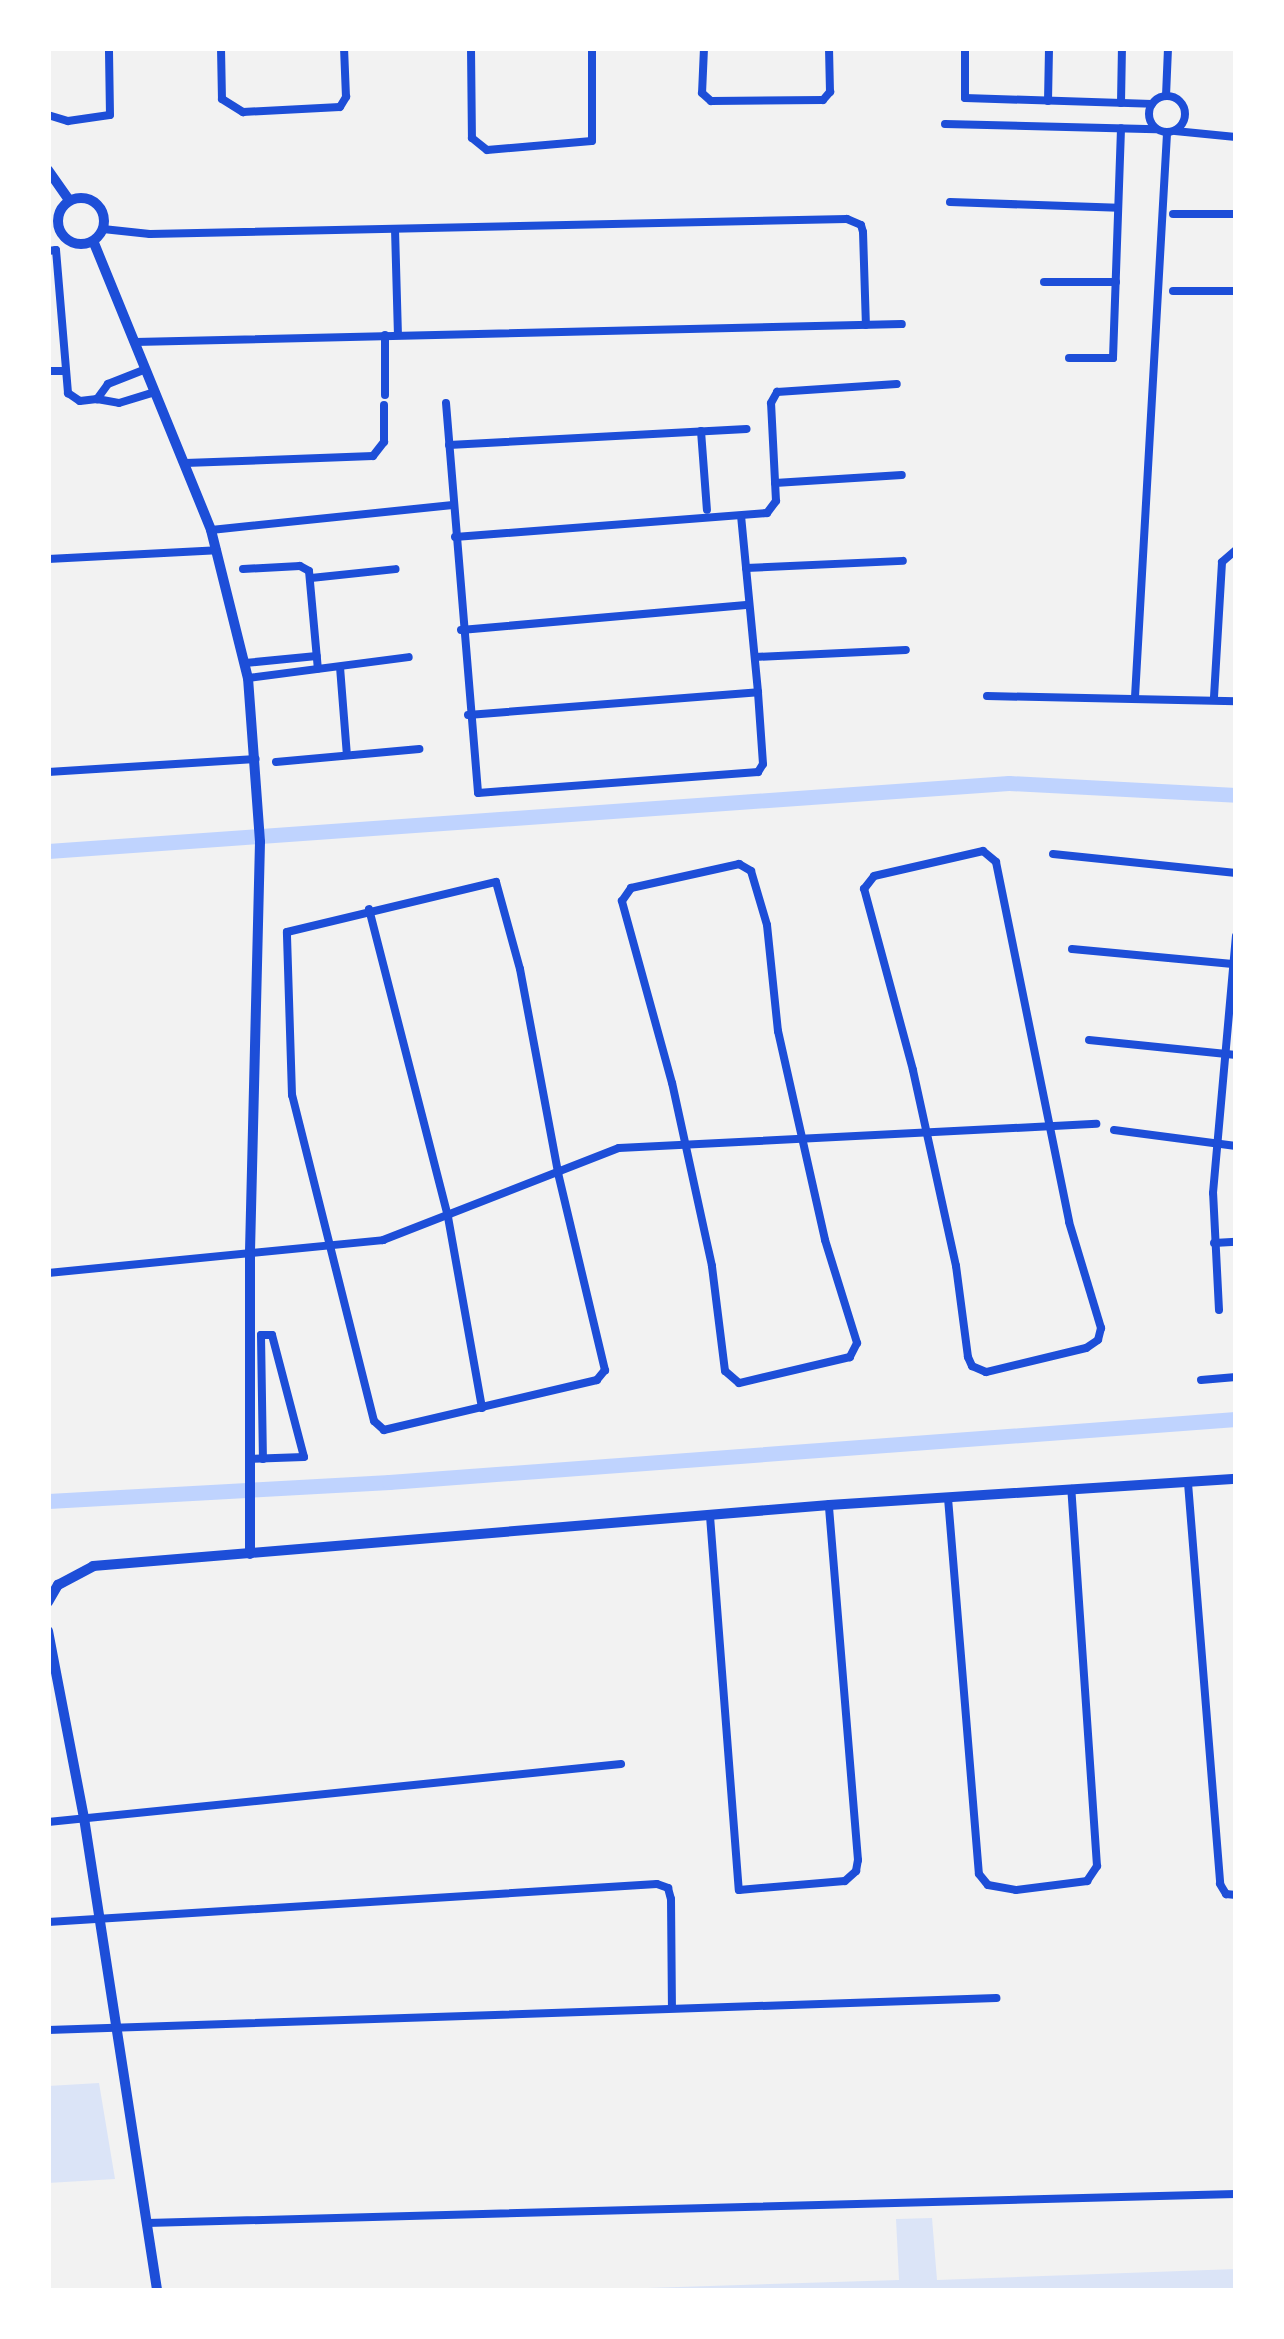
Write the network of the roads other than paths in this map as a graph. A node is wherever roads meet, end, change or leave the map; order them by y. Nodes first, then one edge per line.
1 (109, 48) edge
2 (221, 48) edge
3 (344, 48) edge
4 (471, 48) edge
5 (592, 48) edge
6 (704, 48) edge
7 (829, 48) edge
8 (965, 48) edge
9 (1049, 48) edge
10 (1122, 48) edge
11 (1168, 48) edge
12 (1166, 96) junction
13 (1048, 100) junction
14 (1120, 103) junction
15 (1152, 104) junction
16 (48, 115) edge
17 (946, 124) dead end
18 (1121, 128) junction
19 (1156, 129) junction
20 (1171, 132) junction
21 (1236, 137) edge
22 (48, 170) edge
23 (68, 199) junction
24 (950, 202) dead end
25 (1118, 208) junction
26 (1173, 214) dead end
27 (1236, 214) edge
28 (103, 229) junction
29 (395, 229) junction
30 (94, 242) junction
31 (48, 251) edge
32 (1044, 282) dead end
33 (1116, 282) junction
34 (1173, 291) dead end
35 (1236, 291) edge
36 (902, 324) dead end
37 (866, 325) junction
38 (385, 335) junction
39 (398, 335) junction
40 (135, 343) junction
41 (1069, 358) dead end
42 (146, 369) junction
43 (48, 371) edge
44 (63, 371) junction
45 (897, 384) dead end
46 (155, 392) junction
47 (97, 399) junction
48 (446, 403) dead end
49 (747, 429) dead end
50 (701, 431) junction
51 (448, 446) junction
52 (184, 463) junction
53 (902, 475) dead end
54 (775, 483) junction
55 (453, 505) junction
56 (707, 510) dead end
57 (741, 517) junction
58 (211, 530) junction
59 (455, 537) junction
60 (217, 550) junction
61 (1236, 550) edge
62 (48, 560) edge
63 (903, 561) dead end
64 (746, 568) junction
65 (243, 569) dead end
66 (396, 569) dead end
67 (311, 578) junction
68 (749, 605) junction
69 (461, 630) junction
70 (906, 650) dead end
71 (317, 656) junction
72 (409, 657) dead end
73 (754, 657) junction
74 (245, 663) junction
75 (340, 667) junction
76 (318, 669) junction
77 (248, 678) junction
78 (758, 692) junction
79 (987, 696) dead end
80 (1135, 697) junction
81 (1214, 697) junction
82 (1236, 701) edge
83 (468, 715) junction
84 (419, 748) dead end
85 (347, 755) junction
86 (257, 759) junction
87 (276, 762) dead end
88 (48, 772) edge
89 (1053, 854) dead end
90 (1236, 873) edge
91 (369, 908) junction
92 (1236, 936) edge
93 (1072, 949) dead end
94 (1235, 964) edge
95 (1089, 1040) dead end
96 (1224, 1054) junction
97 (1236, 1055) edge
98 (1096, 1124) dead end
99 (1049, 1125) junction
100 (1114, 1130) dead end
101 (926, 1131) junction
102 (802, 1136) junction
103 (684, 1143) junction
104 (1218, 1144) junction
105 (1236, 1146) edge
106 (558, 1173) junction
107 (448, 1217) junction
108 (1236, 1242) edge
109 (1214, 1243) junction
110 (327, 1244) junction
111 (250, 1255) junction
112 (48, 1273) edge
113 (1219, 1310) dead end
114 (1236, 1377) edge
115 (1201, 1380) dead end
116 (482, 1408) junction
117 (263, 1459) junction
118 (248, 1466) junction
119 (1236, 1479) edge
120 (1188, 1481) junction
121 (1071, 1489) junction
122 (948, 1498) junction
123 (829, 1505) junction
124 (710, 1516) junction
125 (250, 1554) junction
126 (48, 1602) edge
127 (48, 1631) edge
128 (621, 1764) dead end
129 (84, 1818) junction
130 (48, 1822) edge
131 (1236, 1894) edge
132 (100, 1918) junction
133 (48, 1922) edge
134 (995, 1998) dead end
135 (672, 2005) junction
136 (116, 2026) junction
137 (48, 2030) edge
138 (1236, 2194) edge
139 (147, 2223) junction
140 (157, 2291) edge

1 - 16 street
2 - 3 street
4 - 5 street
6 - 7 street
8 - 13 street
9 - 13 street
10 - 14 street
11 - 12 street
12 - 15 street
12 - 20 street
13 - 14 street
14 - 15 street
15 - 19 street
17 - 18 street
18 - 19 street
18 - 25 street
19 - 20 street
20 - 21 street
20 - 80 street
22 - 23 street
23 - 28 street
23 - 30 street
24 - 25 street
25 - 33 street
26 - 27 street
28 - 29 street
28 - 30 street
29 - 37 street
29 - 39 street
30 - 40 street
31 - 44 street
32 - 33 street
33 - 41 street
34 - 35 street
36 - 37 street
37 - 39 street
38 - 39 street
38 - 40 street
38 - 52 street
40 - 42 street
42 - 46 street
42 - 47 street
43 - 44 street
44 - 47 street
45 - 54 street
46 - 47 street
46 - 52 street
48 - 51 street
49 - 50 street
50 - 51 street
50 - 56 street
51 - 55 street
52 - 58 street
53 - 54 street
54 - 57 street
55 - 58 street
55 - 59 street
57 - 59 street
57 - 64 street
58 - 60 street
59 - 69 street
60 - 62 street
60 - 74 street
61 - 81 street
63 - 64 street
64 - 68 street
65 - 67 street
66 - 67 street
67 - 71 street
68 - 69 street
68 - 73 street
69 - 83 street
70 - 73 street
71 - 74 street
71 - 76 street
72 - 75 street
73 - 78 street
74 - 77 street
75 - 76 street
75 - 85 street
76 - 77 street
77 - 86 street
78 - 83 street
78 - 83 street
79 - 80 street
80 - 81 street
81 - 82 street
84 - 85 street
85 - 87 street
86 - 88 street
86 - 111 street
89 - 90 street
91 - 106 street
91 - 107 street
91 - 110 street
92 - 94 street
93 - 94 street
94 - 96 street
95 - 96 street
96 - 97 street
96 - 104 street
98 - 99 street
99 - 101 street
99 - 101 street
99 - 101 street
100 - 104 street
101 - 102 street
102 - 103 street
102 - 103 street
102 - 103 street
103 - 106 street
104 - 105 street
104 - 109 street
106 - 107 street
106 - 116 street
107 - 110 street
107 - 116 street
108 - 109 street
109 - 113 street
110 - 111 street
110 - 116 street
111 - 112 street
111 - 118 street
114 - 115 street
117 - 117 street
117 - 118 street
118 - 125 street
119 - 120 street
120 - 121 street
120 - 131 street
121 - 122 street
121 - 122 street
122 - 123 street
123 - 124 street
123 - 124 street
124 - 125 street
125 - 126 street
127 - 129 street
128 - 129 street
129 - 130 street
129 - 132 street
132 - 133 street
132 - 135 street
132 - 136 street
134 - 135 street
135 - 136 street
136 - 137 street
136 - 139 street
138 - 139 street
139 - 140 street

